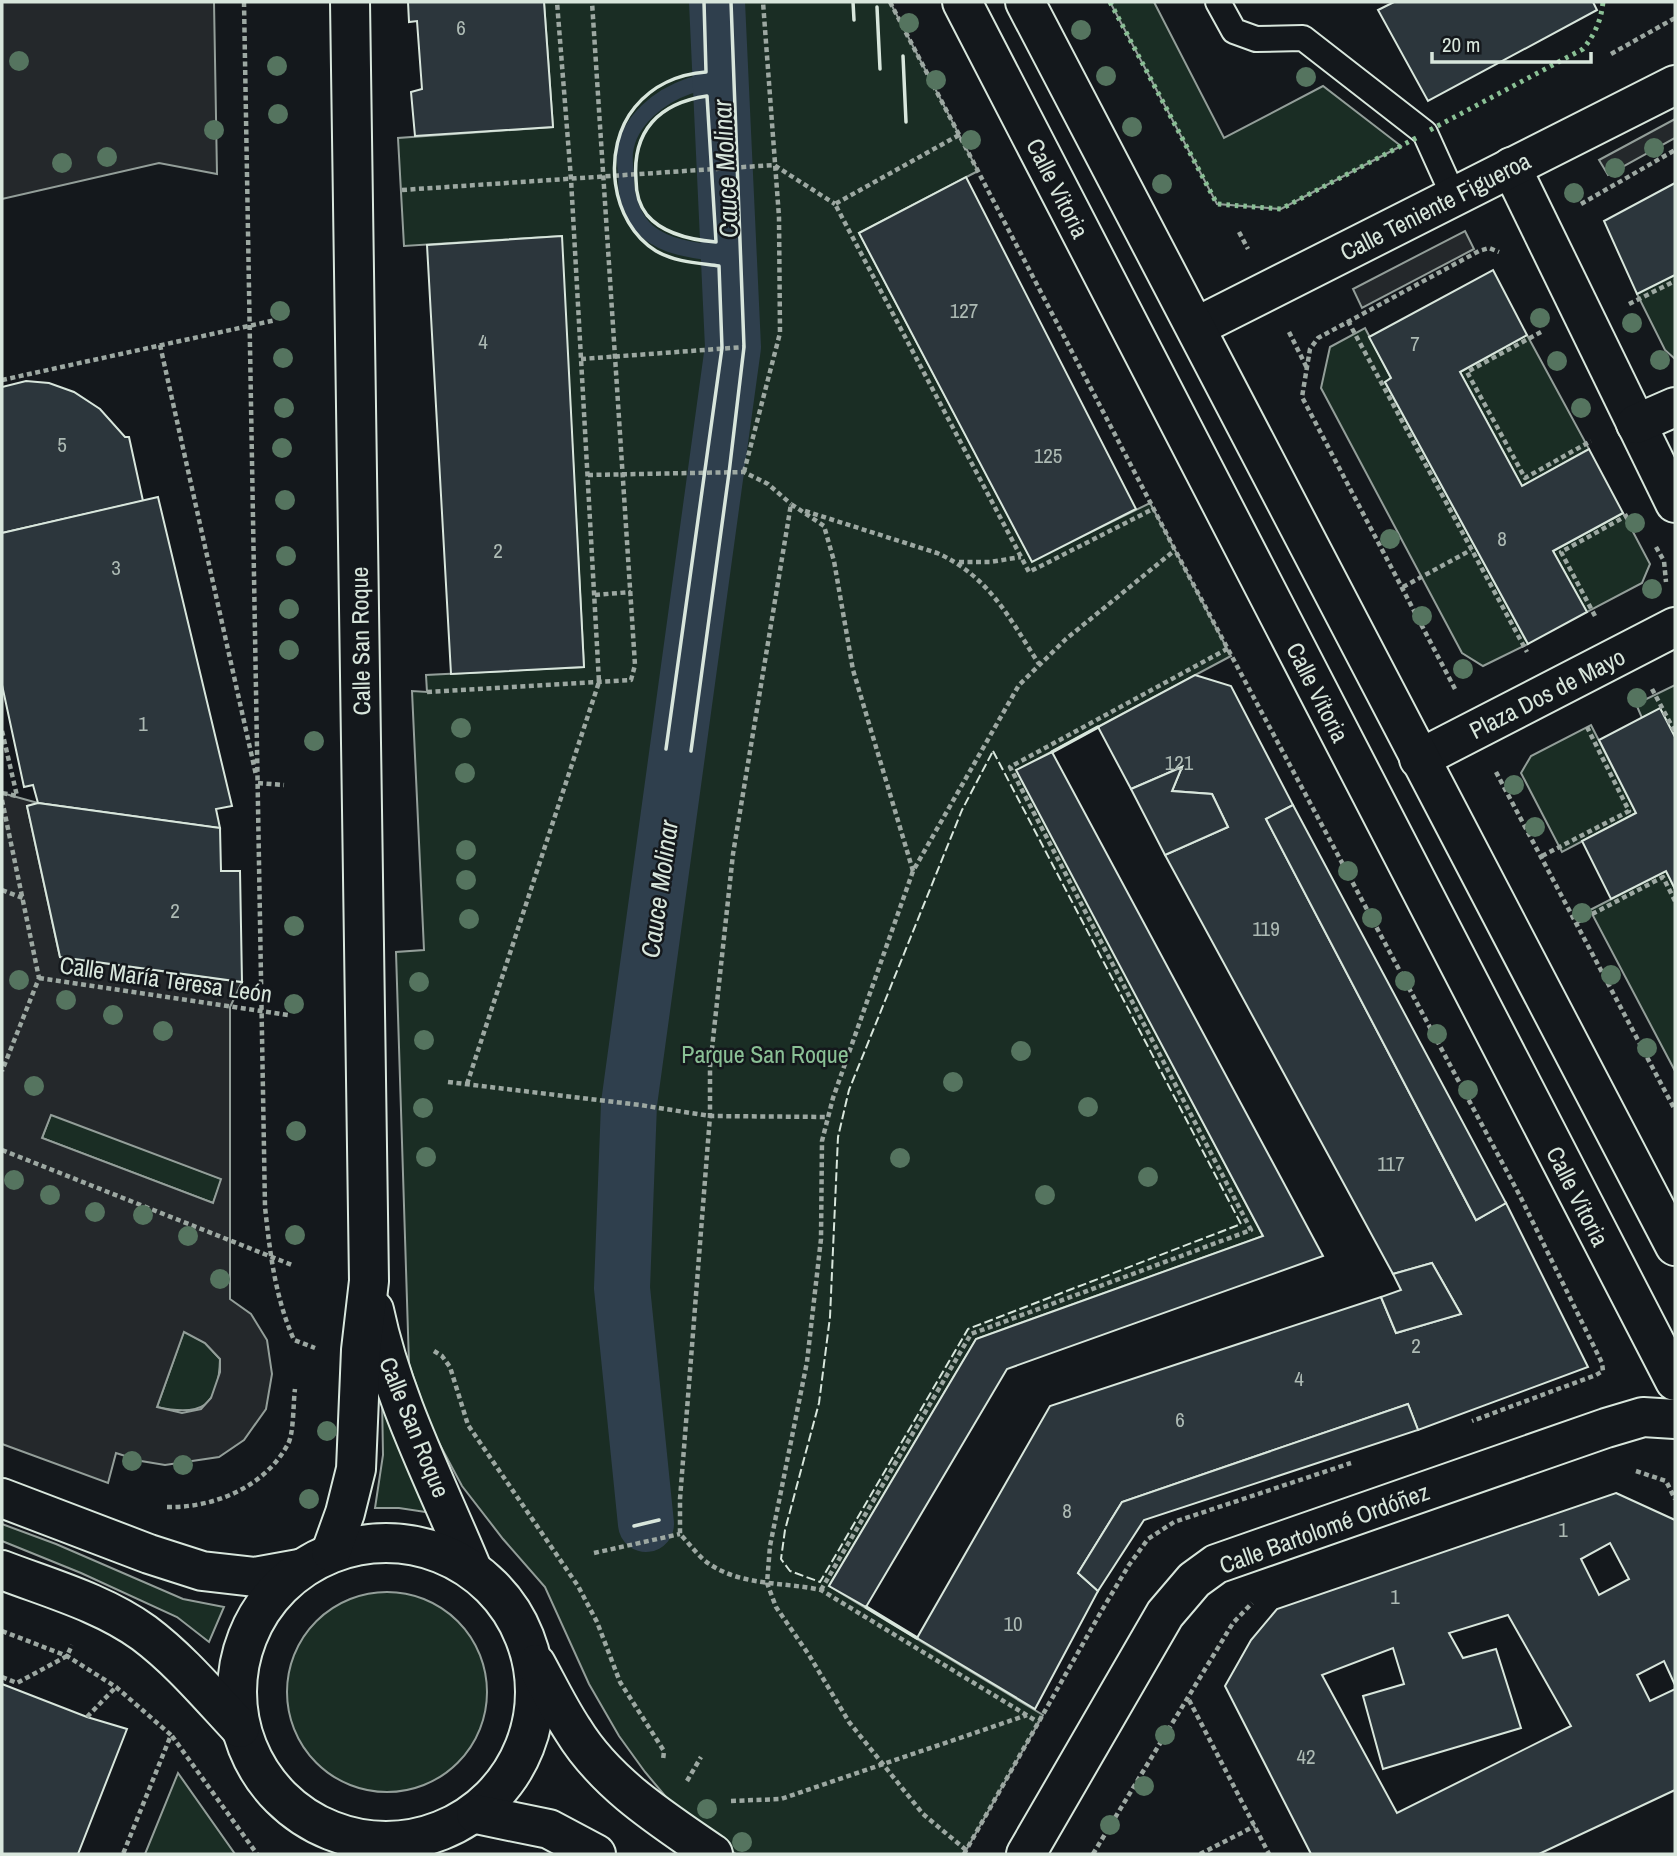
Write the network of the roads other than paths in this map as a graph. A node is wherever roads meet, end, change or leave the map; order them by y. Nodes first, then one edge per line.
1 (350, 2) edge
2 (962, 2) edge
3 (1026, 2) edge
4 (1218, 2) edge
5 (1675, 85) edge
6 (1511, 167) junction
7 (1454, 197) junction
8 (1196, 327) junction
9 (1675, 407) edge
10 (1636, 424) junction
11 (1675, 503) edge
12 (1675, 626) edge
13 (1419, 759) junction
14 (1675, 1247) edge
15 (369, 1281) junction
16 (1675, 1381) edge
17 (1675, 1387) edge
18 (1659, 1418) edge
19 (2, 1498) edge
20 (315, 1561) junction
21 (472, 1569) junction
22 (2, 1570) edge
23 (533, 1658) junction
24 (240, 1728) junction
25 (476, 1814) junction
26 (308, 1837) edge
27 (422, 1846) edge
28 (596, 1854) edge
29 (713, 1854) edge
30 (1026, 1854) edge

1 - 15 main road, Calle San Roque
2 - 16 main road, Calle Vitoria
3 - 8 main road
4 - 7 lane
5 - 6 main road, Calle Teniente Figueroa
6 - 7 main road, Calle Teniente Figueroa
6 - 10 main road
7 - 8 main road, Calle Teniente Figueroa
8 - 13 main road
9 - 10 main road
10 - 11 main road
12 - 13 main road, Plaza Dos de Mayo
13 - 14 main road
15 - 20 main road, Calle San Roque
15 - 21 main road, Calle San Roque
17 - 18 main road, Calle Bartolomé Ordóñez
18 - 30 main road, Calle Bartolomé Ordóñez
19 - 20 main road
20 - 21 main road
20 - 24 main road
21 - 23 main road
22 - 24 main road
23 - 25 main road
23 - 29 main road
24 - 26 main road
25 - 27 main road
25 - 28 main road
26 - 27 main road

